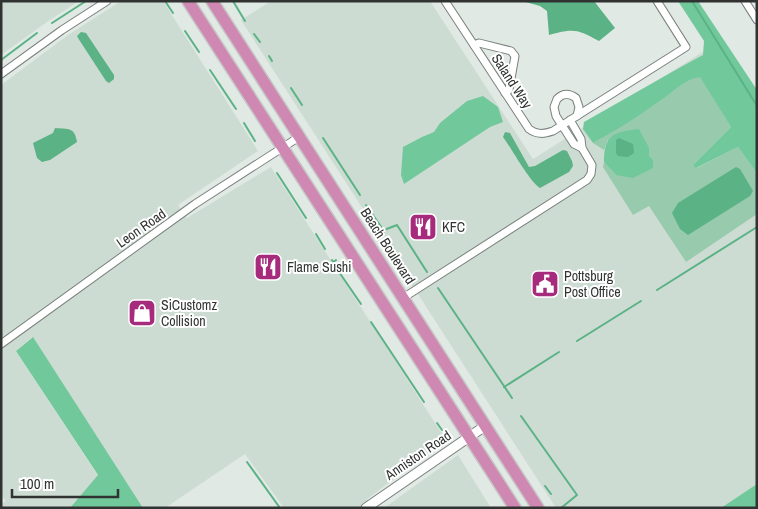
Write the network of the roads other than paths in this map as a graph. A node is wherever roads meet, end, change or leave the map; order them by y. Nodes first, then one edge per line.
1 (107, 1) edge
2 (188, 1) edge
3 (212, 1) edge
4 (445, 1) edge
5 (657, 1) edge
6 (745, 1) edge
7 (757, 20) edge
8 (474, 45) junction
9 (1, 74) edge
10 (506, 93) junction
11 (577, 116) junction
12 (570, 120) junction
13 (562, 125) junction
14 (299, 137) junction
15 (282, 148) junction
16 (582, 148) junction
17 (403, 298) junction
18 (1, 344) edge
19 (485, 426) junction
20 (469, 437) junction
21 (366, 508) edge
22 (515, 508) edge
23 (538, 508) edge

1 - 9 street
2 - 15 highway
3 - 14 highway, Beach Boulevard
4 - 8 street, Saland Way
5 - 11 street, Saland Way
6 - 7 street
8 - 10 street, Saland Way
8 - 10 street
10 - 13 street, Saland Way
11 - 12 street, Saland Way
11 - 13 street
12 - 13 street, Saland Way
12 - 16 street
13 - 16 street
14 - 15 street, Leon Road
14 - 17 highway, Beach Boulevard
15 - 18 street, Leon Road
15 - 20 highway
16 - 17 street
17 - 19 highway, Beach Boulevard
19 - 20 street, Anniston Road
19 - 23 highway, Beach Boulevard
20 - 21 street, Anniston Road
20 - 22 highway

